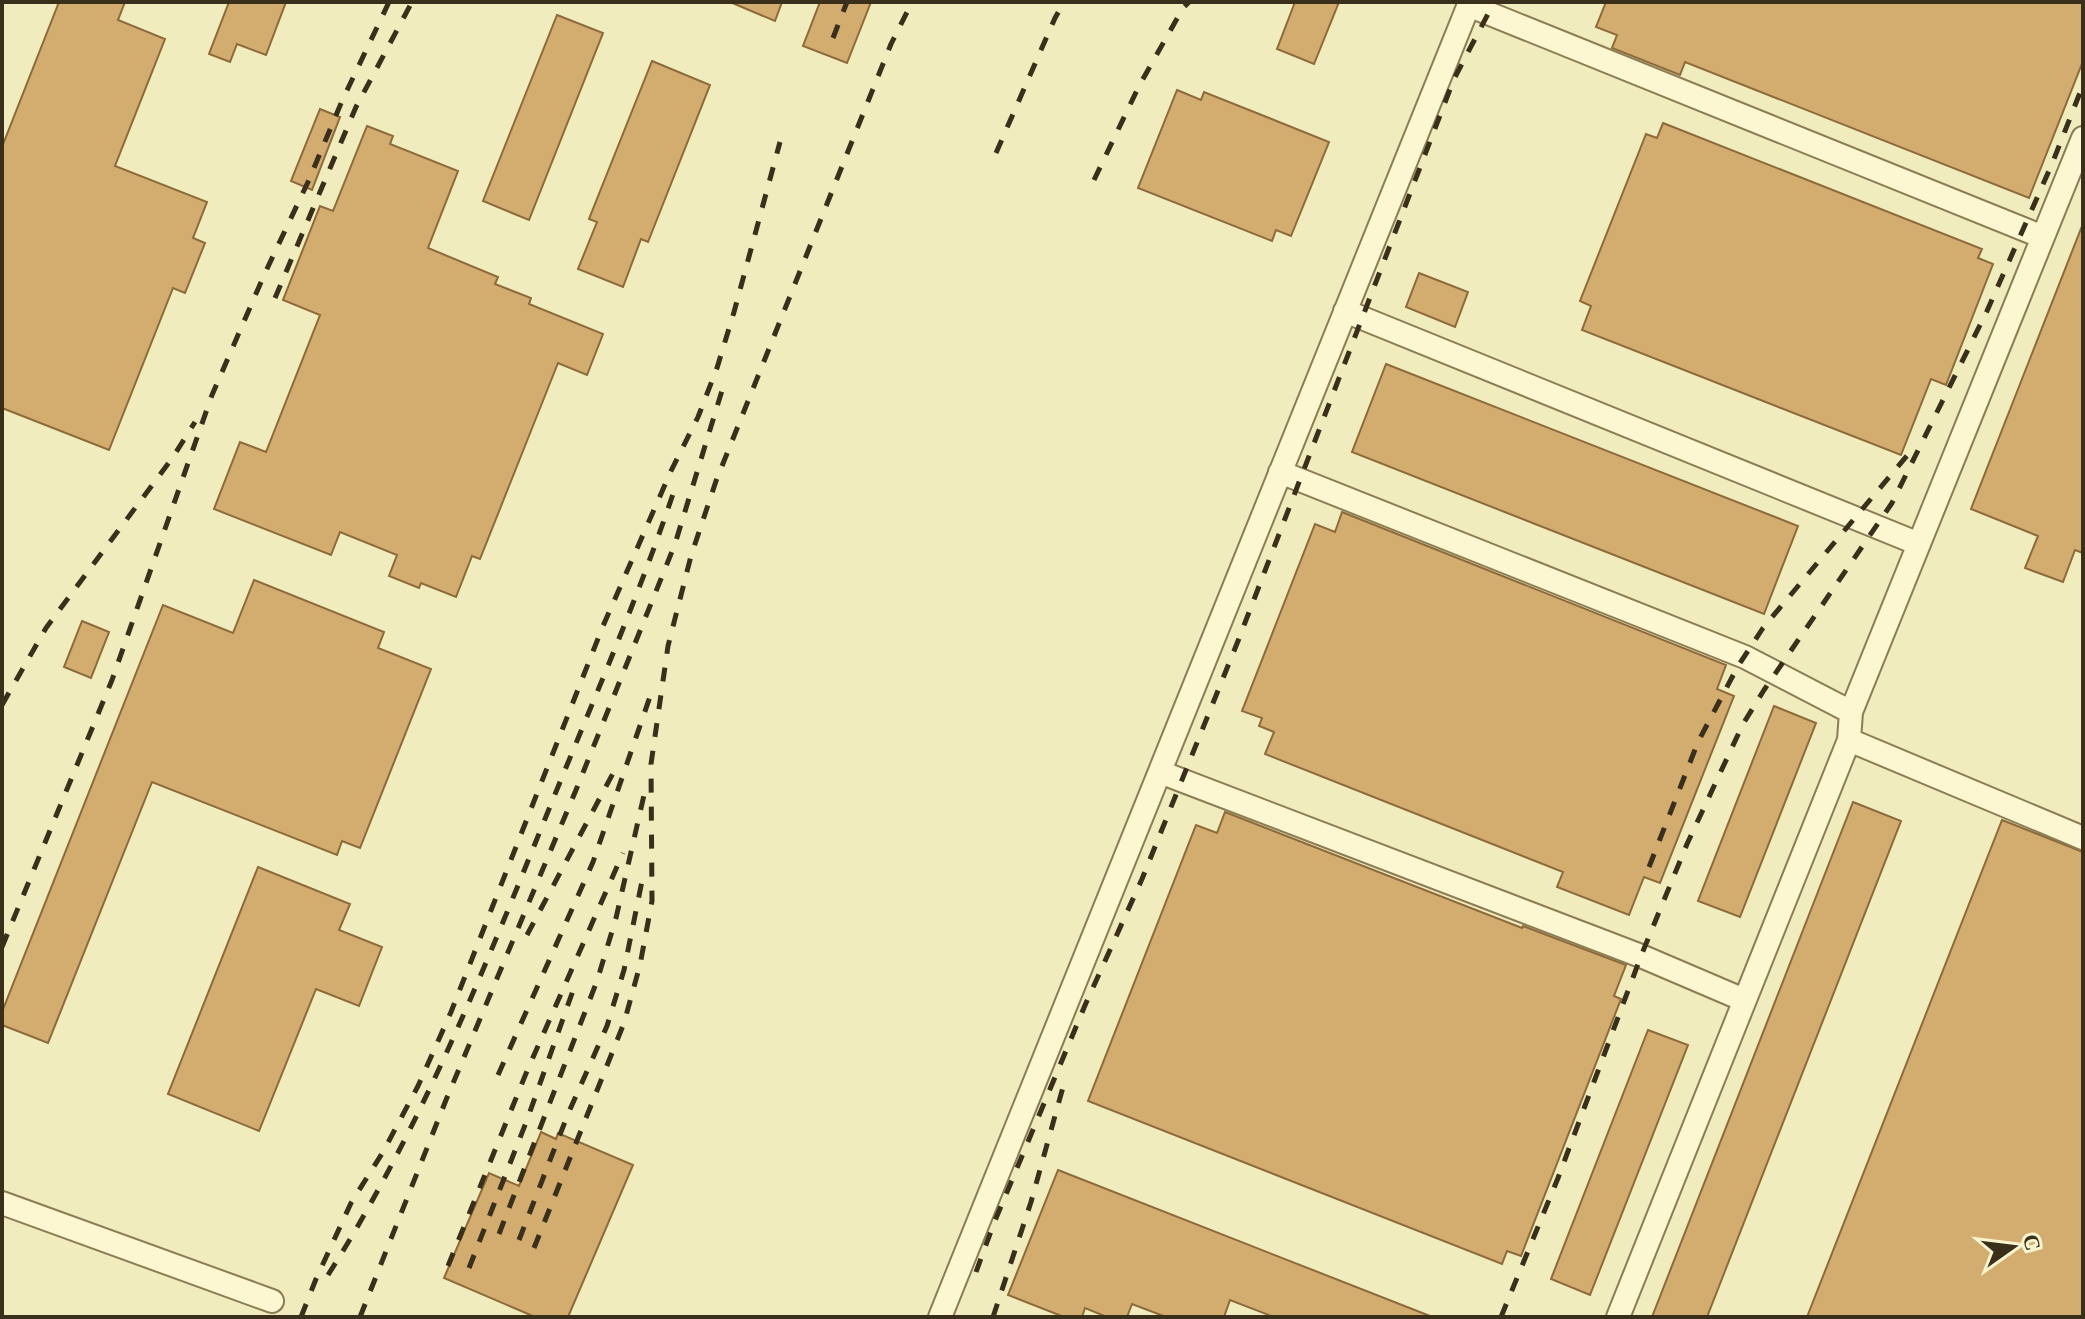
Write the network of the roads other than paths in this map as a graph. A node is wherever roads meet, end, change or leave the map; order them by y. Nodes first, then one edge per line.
1 (1469, 4) edge
2 (2083, 138) edge
3 (2043, 237) junction
4 (1345, 311) junction
5 (1280, 472) junction
6 (1919, 544) junction
7 (1851, 712) junction
8 (1849, 740) junction
9 (1160, 772) junction
10 (2083, 838) edge
11 (1744, 1000) junction
12 (2, 1203) edge
13 (272, 1301) dead end
14 (940, 1317) edge
15 (1618, 1317) edge

1 - 3 lane
1 - 4 lane
2 - 3 lane
3 - 6 lane
4 - 5 lane
4 - 6 lane
5 - 7 lane
5 - 9 lane
6 - 7 lane
7 - 8 lane
8 - 10 lane
8 - 11 lane
9 - 11 lane
9 - 14 lane
11 - 15 lane
12 - 13 lane

